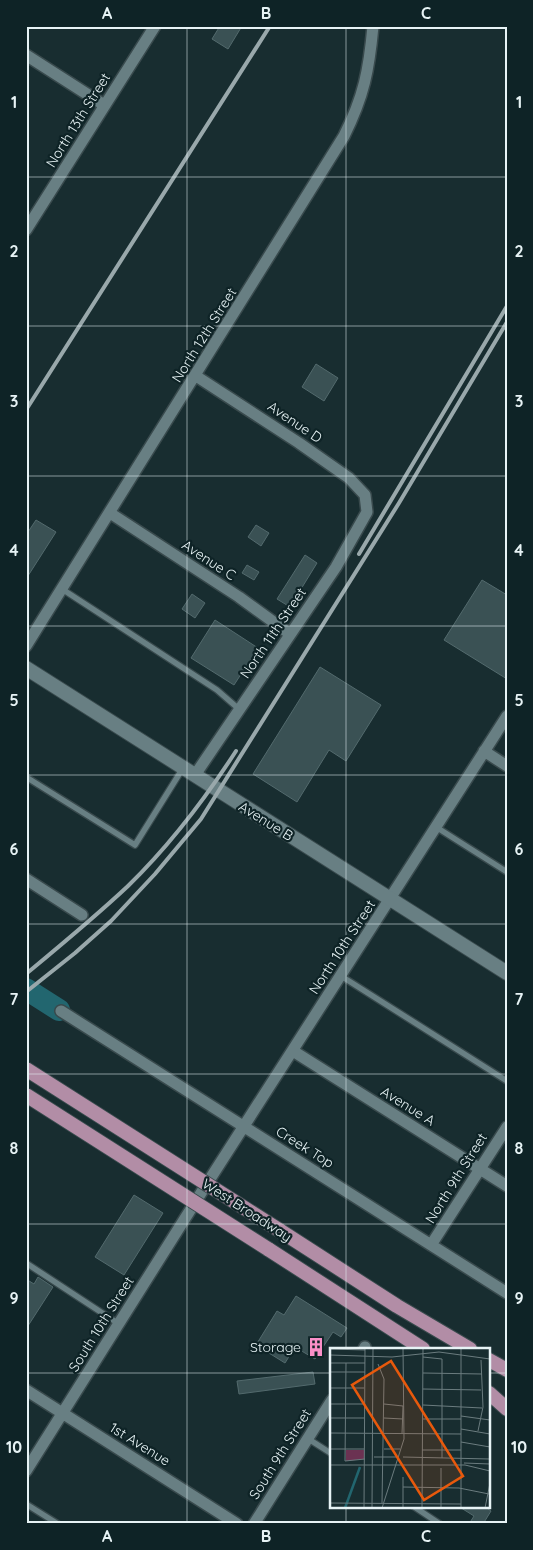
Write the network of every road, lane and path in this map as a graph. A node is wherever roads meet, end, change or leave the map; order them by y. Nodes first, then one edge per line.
1 (155, 26) edge
2 (373, 26) edge
3 (26, 55) edge
4 (104, 105) junction
5 (26, 230) edge
6 (196, 376) junction
7 (366, 504) joint
8 (110, 513) junction
9 (62, 589) junction
10 (290, 634) junction
11 (26, 646) edge
12 (26, 668) edge
13 (240, 710) junction
14 (507, 716) edge
15 (484, 751) junction
16 (507, 766) edge
17 (189, 771) junction
18 (26, 776) edge
19 (436, 827) junction
20 (507, 872) edge
21 (26, 880) edge
22 (390, 899) junction
23 (82, 915) dead end
24 (507, 973) edge
25 (341, 976) junction
26 (61, 1011) dead end
27 (293, 1051) junction
28 (26, 1069) edge
29 (507, 1081) edge
30 (26, 1096) edge
31 (245, 1127) junction
32 (507, 1127) edge
33 (480, 1169) junction
34 (507, 1186) edge
35 (201, 1192) joint
36 (431, 1245) junction
37 (26, 1262) edge
38 (507, 1293) edge
39 (120, 1324) junction
40 (421, 1348) edge
41 (468, 1348) edge
42 (490, 1361) edge
43 (507, 1370) edge
44 (26, 1390) edge
45 (490, 1392) edge
46 (490, 1392) edge
47 (507, 1400) edge
48 (330, 1403) edge
49 (507, 1409) edge
50 (63, 1413) junction
51 (307, 1438) junction
52 (330, 1453) edge
53 (26, 1471) edge
54 (26, 1504) edge
55 (416, 1508) edge
56 (58, 1524) edge
57 (236, 1524) edge
58 (254, 1524) edge
59 (440, 1524) edge

1 - 4 street, North 13th Street
2 - 6 street, North 12th Street
3 - 4 street
4 - 5 street, North 13th Street
6 - 7 street, Avenue D
6 - 8 street, North 12th Street
7 - 10 street, North 11th Street
8 - 9 street, North 12th Street
8 - 10 street, Avenue C
9 - 11 street, North 12th Street
9 - 13 lane
10 - 13 street, North 11th Street
12 - 17 street, Avenue B
13 - 17 street, North 11th Street
14 - 15 street, North 10th Street
15 - 16 street
15 - 19 street, North 10th Street
17 - 18 lane
17 - 22 street, Avenue B
19 - 20 lane
19 - 22 street, North 10th Street
21 - 23 street
22 - 24 street, Avenue B
22 - 25 street, North 10th Street
25 - 27 street, North 10th Street
25 - 29 lane
26 - 31 street, Creek Top
27 - 31 street, North 10th Street
27 - 33 street, Avenue A
28 - 41 main road, West Broadway, bridge
30 - 40 main road, West Broadway, bridge
31 - 35 street, North 10th Street
31 - 36 street, Creek Top
32 - 33 street, North 9th Street
33 - 34 street, Avenue A
33 - 36 street, North 9th Street
35 - 39 street, South 10th Street
36 - 38 street, Creek Top
37 - 39 lane
39 - 50 street, South 10th Street
42 - 43 main road
44 - 50 street, 1st Avenue
45 - 47 main road
46 - 49 main road
48 - 51 street, South 9th Street
50 - 53 street, South 10th Street
50 - 57 street, 1st Avenue
51 - 52 lane
51 - 58 street, South 9th Street
54 - 56 lane
55 - 59 lane

